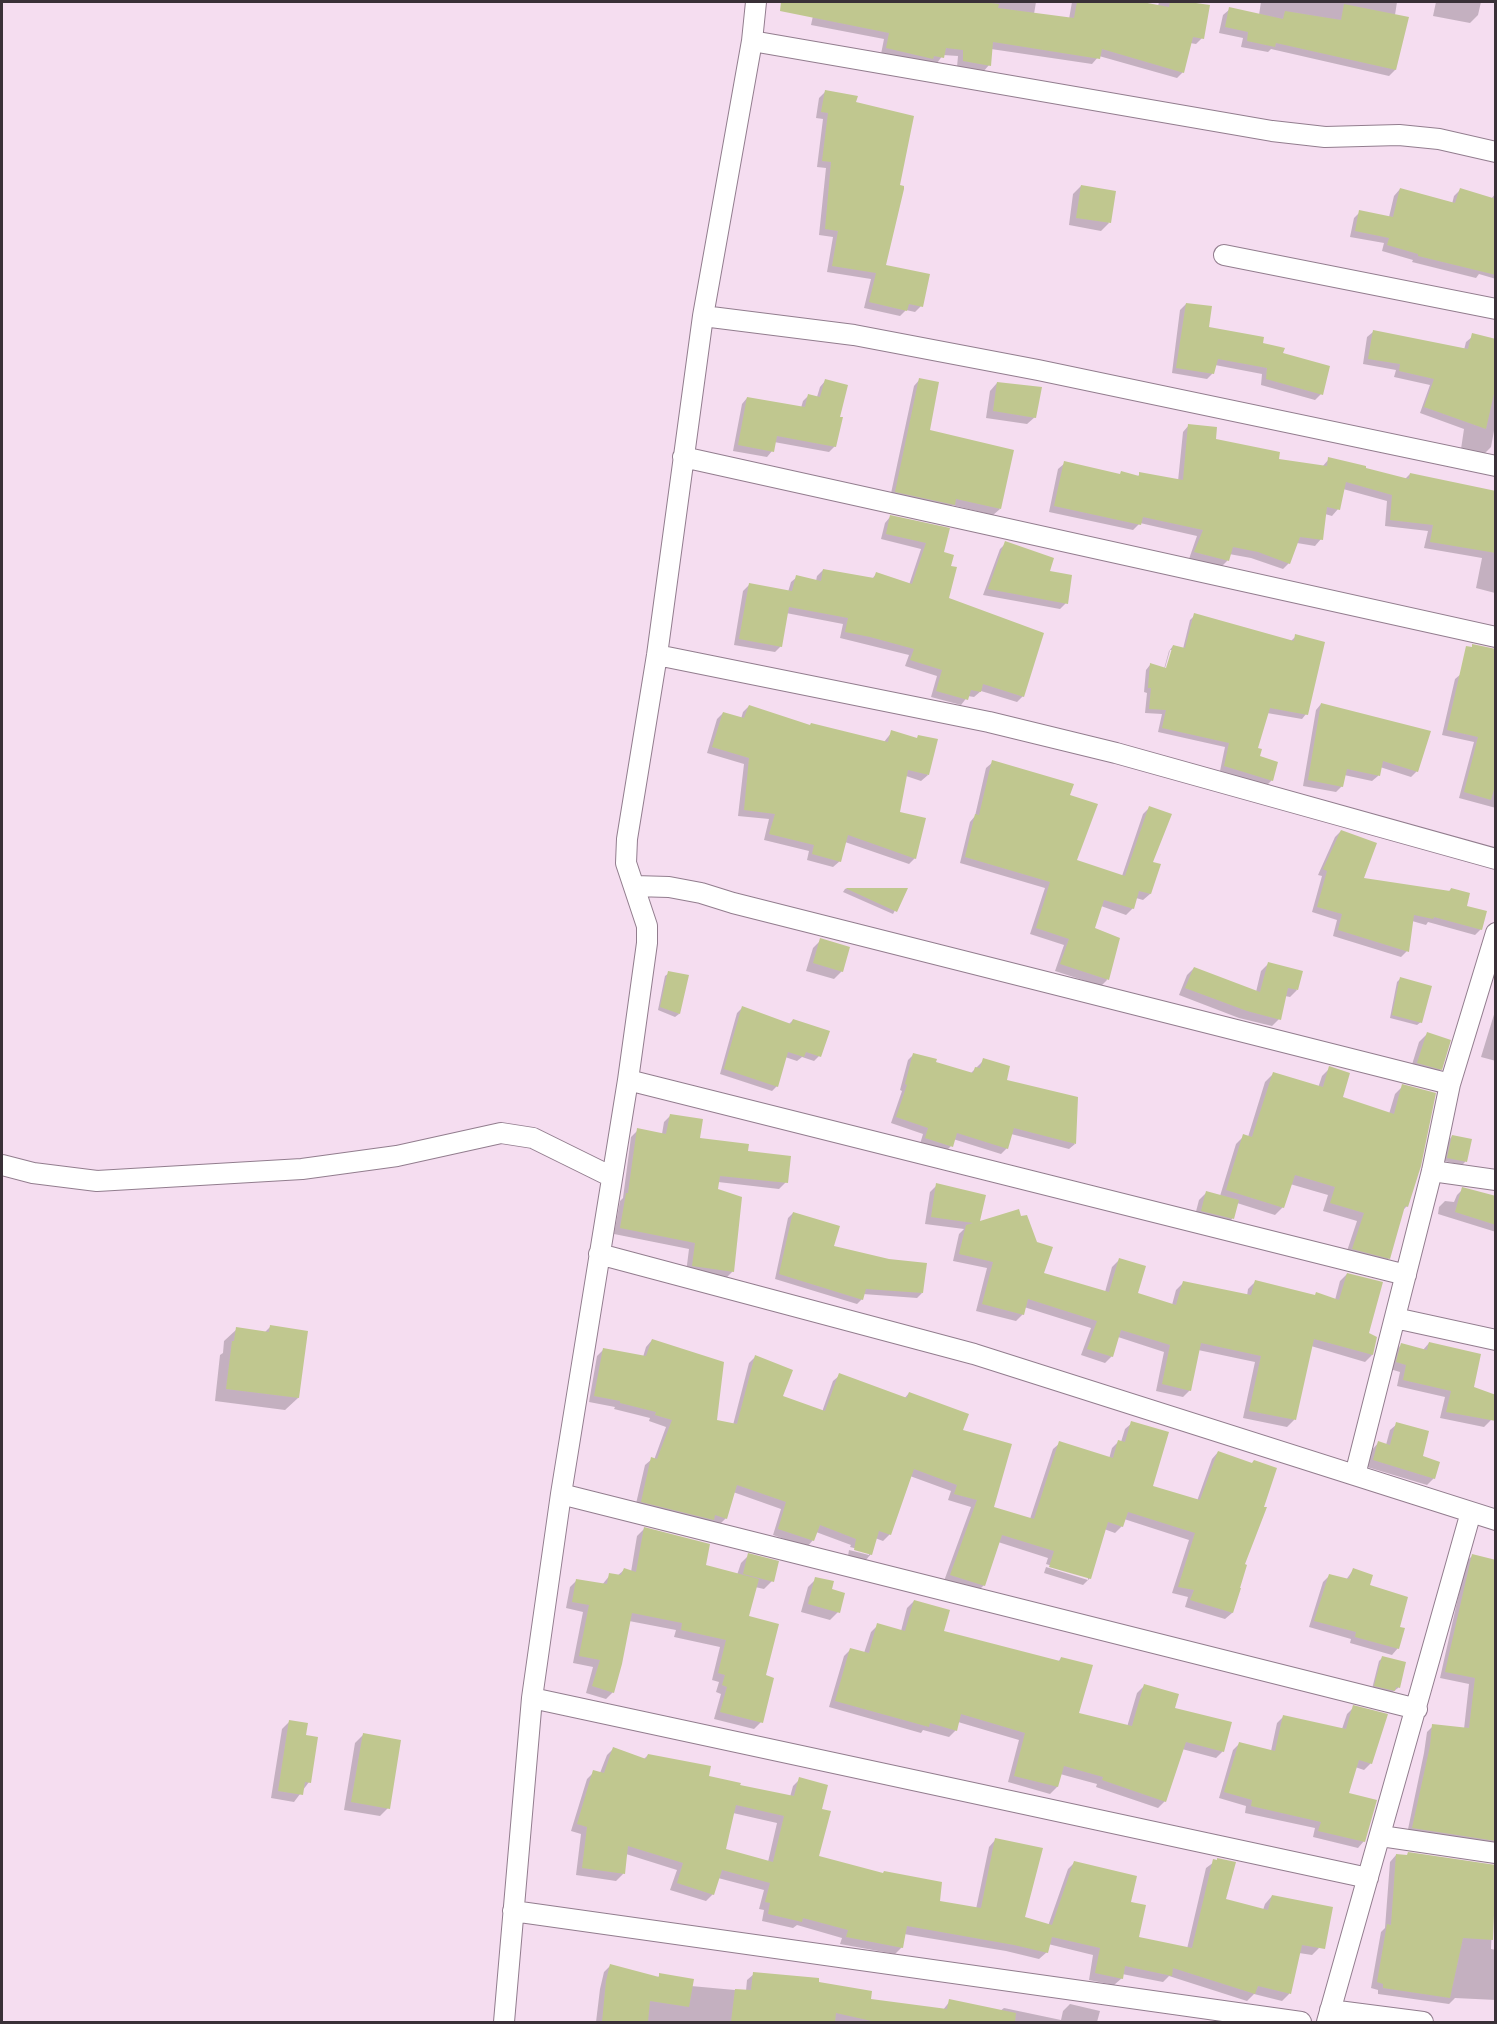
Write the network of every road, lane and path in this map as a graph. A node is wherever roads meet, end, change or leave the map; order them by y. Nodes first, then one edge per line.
1 (756, 2) edge
2 (752, 41) junction
3 (1496, 152) edge
4 (1224, 255) dead end
5 (1496, 309) edge
6 (703, 316) junction
7 (683, 457) junction
8 (1496, 466) edge
9 (1496, 636) edge
10 (657, 655) junction
11 (1496, 859) edge
12 (634, 886) junction
13 (1496, 933) edge
14 (1490, 974) edge
15 (628, 1080) junction
16 (1450, 1084) junction
17 (2, 1165) edge
18 (1432, 1171) junction
19 (612, 1177) junction
20 (1496, 1180) edge
21 (599, 1254) junction
22 (1406, 1275) junction
23 (1395, 1318) junction
24 (1496, 1340) edge
25 (1355, 1475) junction
26 (561, 1494) junction
27 (1471, 1512) junction
28 (1496, 1520) edge
29 (532, 1698) junction
30 (1417, 1709) junction
31 (1381, 1836) junction
32 (1496, 1853) edge
33 (1368, 1878) junction
34 (513, 1911) junction
35 (1328, 2016) edge
36 (504, 2022) edge
37 (1301, 2022) edge
38 (1423, 2022) edge

1 - 2 street
2 - 3 street
2 - 6 street
4 - 5 street
6 - 7 street
6 - 8 street
7 - 9 street
7 - 10 street
10 - 11 street
10 - 12 street
12 - 15 street
12 - 16 street
13 - 14 street
14 - 16 street
15 - 19 street
15 - 22 street
16 - 18 street
17 - 19 street
18 - 20 street
18 - 22 street
19 - 21 street
21 - 25 street
21 - 26 street
22 - 23 street
23 - 24 street
23 - 25 street
25 - 27 street
26 - 29 street
26 - 30 street
27 - 28 street
27 - 30 street
29 - 33 street
29 - 34 street
30 - 31 street
31 - 32 street
31 - 33 street
33 - 35 street
34 - 36 street
34 - 37 street
35 - 38 street

